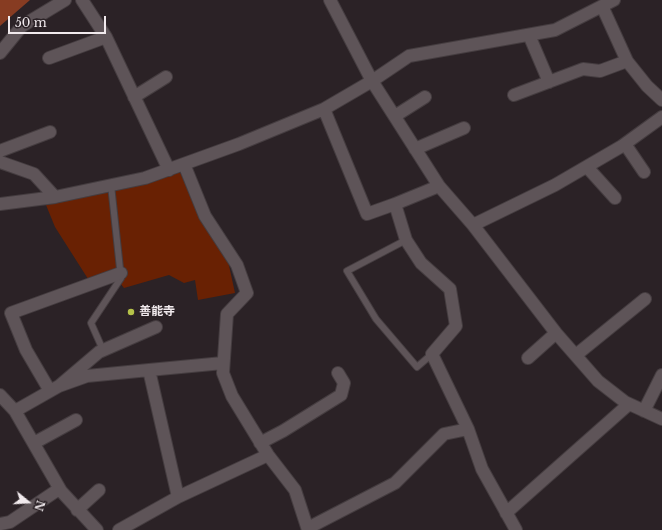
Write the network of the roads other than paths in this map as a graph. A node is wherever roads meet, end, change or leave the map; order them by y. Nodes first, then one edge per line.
1 (65, 0) edge
2 (82, 0) edge
3 (330, 0) edge
4 (614, 0) edge
5 (602, 6) junction
6 (529, 35) junction
7 (106, 37) junction
8 (0, 53) edge
9 (49, 58) dead end
10 (626, 61) junction
11 (166, 77) dead end
12 (372, 80) junction
13 (549, 82) junction
14 (514, 95) dead end
15 (134, 97) junction
16 (425, 97) dead end
17 (662, 100) edge
18 (324, 109) junction
19 (395, 116) junction
20 (662, 117) edge
21 (464, 128) dead end
22 (50, 132) dead end
23 (625, 144) junction
24 (415, 149) junction
25 (0, 151) edge
26 (0, 162) edge
27 (184, 164) junction
28 (587, 167) junction
29 (169, 170) junction
30 (644, 172) dead end
31 (111, 185) junction
32 (439, 186) junction
33 (55, 197) junction
34 (615, 198) dead end
35 (0, 204) edge
36 (395, 204) junction
37 (473, 225) junction
38 (406, 240) junction
39 (121, 273) junction
40 (645, 299) dead end
41 (156, 327) dead end
42 (556, 333) junction
43 (103, 350) junction
44 (432, 354) junction
45 (576, 355) junction
46 (528, 358) dead end
47 (223, 363) junction
48 (149, 370) junction
49 (338, 372) dead end
50 (662, 375) edge
51 (55, 388) junction
52 (0, 395) edge
53 (629, 404) junction
54 (8, 409) edge
55 (644, 411) junction
56 (662, 419) edge
57 (76, 420) dead end
58 (468, 429) junction
59 (34, 443) junction
60 (260, 443) junction
61 (268, 455) junction
62 (59, 489) junction
63 (99, 490) dead end
64 (178, 496) junction
65 (77, 510) junction
66 (506, 513) junction
67 (7, 524) edge
68 (308, 529) edge
69 (98, 530) edge
70 (119, 530) edge
71 (516, 530) edge

1 - 8 street
2 - 7 street
3 - 12 street
4 - 5 street
5 - 6 street
5 - 10 street
6 - 12 street
6 - 13 street
7 - 9 street
7 - 15 street
10 - 13 street
10 - 17 street
11 - 15 street
12 - 18 street
12 - 19 street
13 - 14 street
15 - 29 street
16 - 19 street
18 - 27 street
18 - 36 street
19 - 24 street
20 - 23 street
21 - 24 street
22 - 25 street
23 - 28 street
23 - 30 street
24 - 32 street
26 - 33 street
27 - 29 street
27 - 47 street
28 - 34 street
28 - 37 street
29 - 31 street
31 - 33 street
31 - 39 lane
32 - 36 street
32 - 37 street
33 - 35 street
36 - 38 street
37 - 42 street
38 - 44 street
38 - 44 lane
39 - 43 lane
39 - 51 street
40 - 45 street
41 - 43 street
42 - 45 street
42 - 46 street
43 - 51 street
44 - 58 street
45 - 53 street
47 - 48 street
47 - 60 street
48 - 51 street
48 - 64 street
49 - 60 street
50 - 55 street
51 - 54 street
52 - 54 street
53 - 55 street
53 - 66 street
54 - 59 street
55 - 56 street
57 - 59 street
58 - 66 street
58 - 68 street
59 - 62 street
60 - 61 street
61 - 64 street
61 - 68 street
62 - 65 street
62 - 67 street
63 - 65 street
64 - 70 street
65 - 69 street
66 - 71 street

